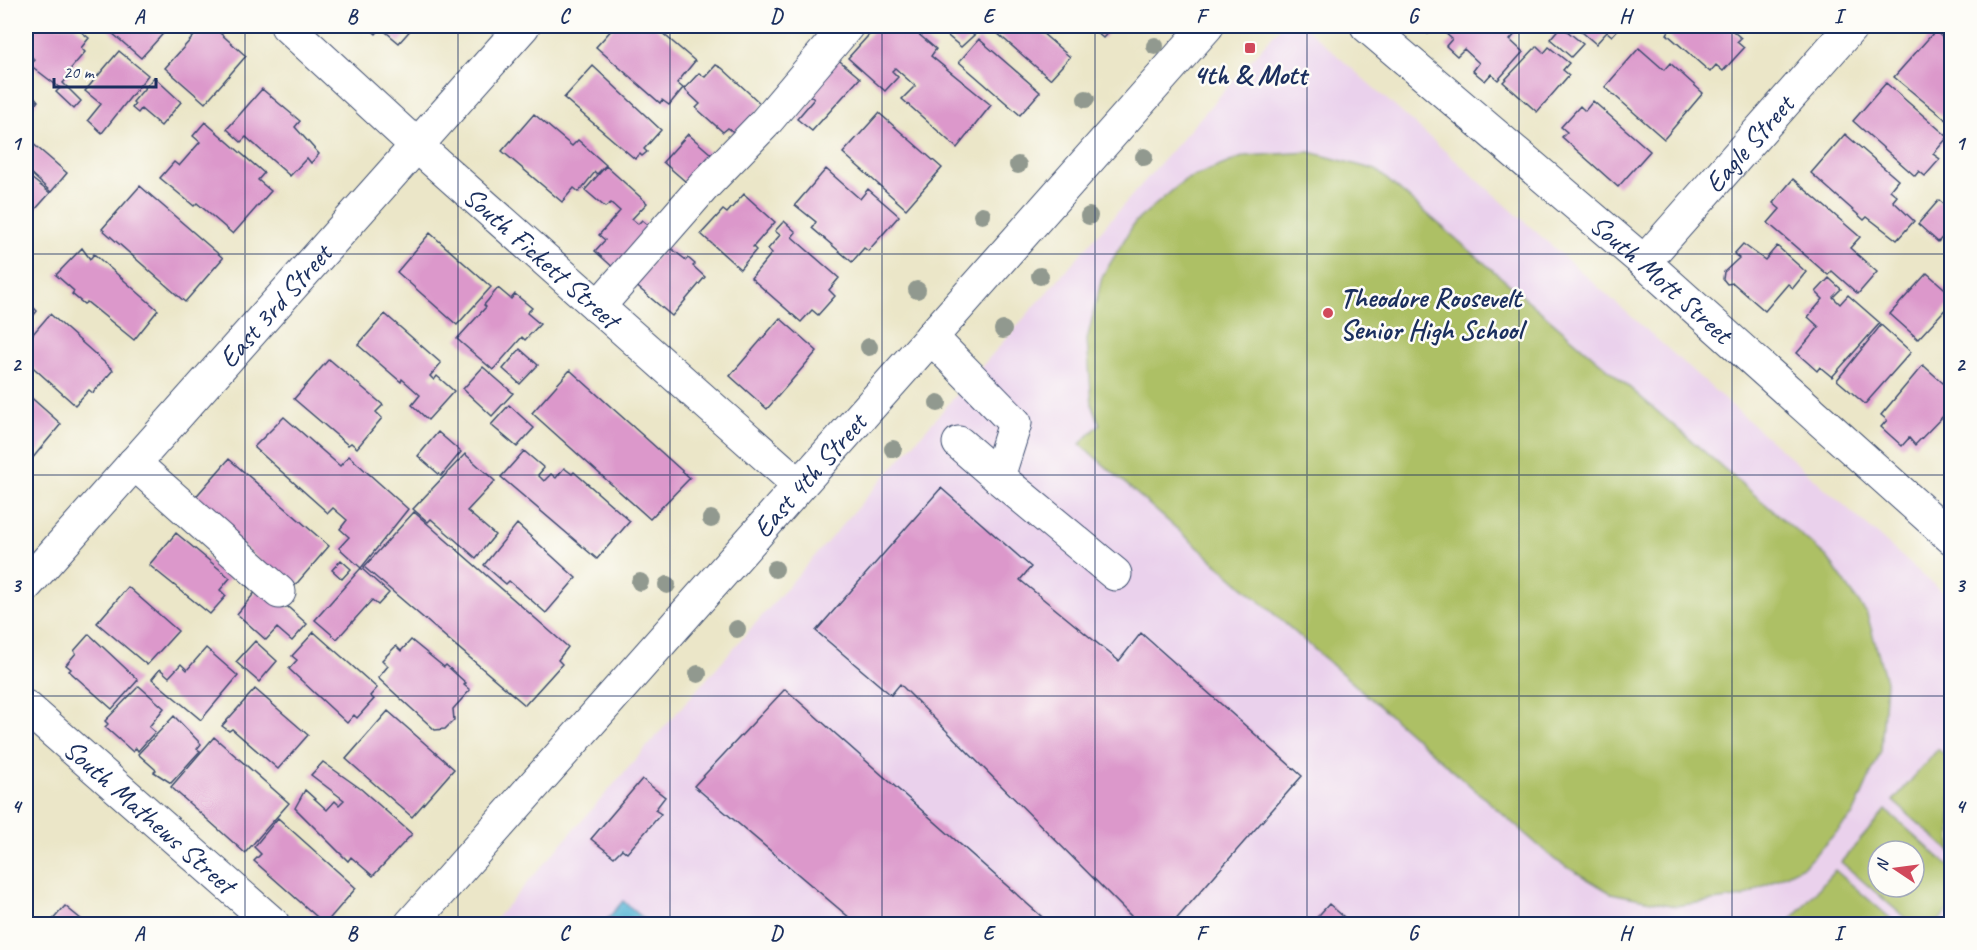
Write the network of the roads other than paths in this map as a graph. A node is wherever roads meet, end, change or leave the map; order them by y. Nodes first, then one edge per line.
1 (286, 26) edge
2 (523, 26) edge
3 (847, 26) edge
4 (1207, 26) edge
5 (1367, 26) edge
6 (1852, 26) edge
7 (417, 146) junction
8 (1644, 262) junction
9 (598, 307) junction
10 (931, 337) junction
11 (959, 442) dead end
12 (134, 463) junction
13 (998, 477) junction
14 (799, 485) junction
15 (1952, 538) edge
16 (1115, 574) dead end
17 (26, 585) edge
18 (279, 592) dead end
19 (26, 707) edge
20 (273, 924) edge
21 (411, 924) edge

1 - 7 street, South Fickett Street
2 - 7 street, East 3rd Street
3 - 9 street
4 - 10 street, East 4th Street
5 - 8 street, South Mott Street
6 - 8 street, Eagle Street
7 - 9 street, South Fickett Street
7 - 12 street, East 3rd Street
8 - 15 street, South Mott Street
9 - 14 street, South Fickett Street
10 - 13 street
10 - 14 street, East 4th Street
11 - 13 street
12 - 17 street, East 3rd Street
12 - 18 street
13 - 16 street
14 - 21 street, East 4th Street
19 - 20 street, South Mathews Street

